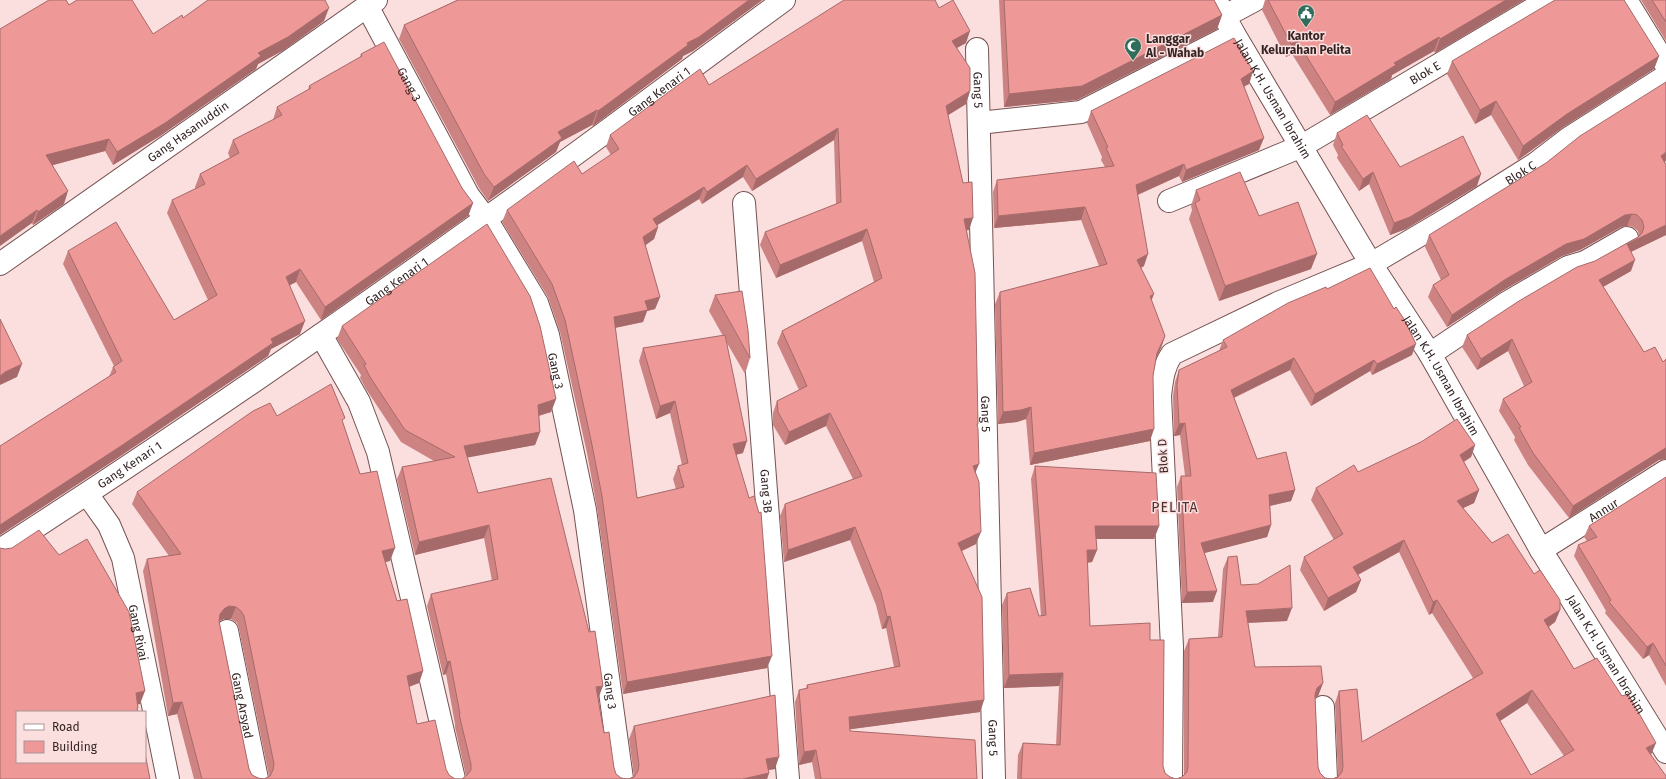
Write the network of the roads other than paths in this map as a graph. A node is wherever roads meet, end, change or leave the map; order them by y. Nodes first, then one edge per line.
1 (784, 0) edge
2 (1255, 0) edge
3 (1548, 0) edge
4 (1626, 0) edge
5 (372, 3) edge
6 (1225, 17) edge
7 (977, 49) dead end
8 (1666, 65) edge
9 (1666, 76) edge
10 (979, 123) junction
11 (1302, 146) junction
12 (1168, 201) dead end
13 (744, 203) dead end
14 (486, 219) junction
15 (1627, 238) dead end
16 (0, 264) edge
17 (1371, 264) junction
18 (321, 335) junction
19 (1430, 354) junction
20 (1666, 471) edge
21 (88, 494) junction
22 (0, 550) edge
23 (1541, 550) junction
24 (227, 632) dead end
25 (1323, 707) dead end
26 (1666, 752) edge
27 (168, 779) edge
28 (257, 779) edge
29 (454, 779) edge
30 (622, 779) edge
31 (788, 779) edge
32 (994, 779) edge
33 (1171, 779) edge
34 (1326, 779) edge

1 - 14 street, Gang Kenari 1
2 - 6 street
3 - 11 street, Blok E
4 - 8 street
5 - 14 street, Gang 3
5 - 16 street, Gang Hasanuddin
6 - 10 street
6 - 11 street, Jalan K.H. Usman Ibrahim
7 - 10 street, Gang 5
9 - 17 street, Blok C
10 - 32 street, Gang 5
11 - 12 street, Blok E
11 - 17 street, Jalan K.H. Usman Ibrahim
13 - 31 street, Gang 3B
14 - 18 street, Gang Kenari 1
14 - 30 street, Gang 3
15 - 19 street
17 - 19 street, Jalan K.H. Usman Ibrahim
17 - 33 street, Blok D
18 - 21 street, Gang Kenari 1
18 - 29 street
19 - 23 street, Jalan K.H. Usman Ibrahim
20 - 23 street, Annur
21 - 22 street, Gang Kenari 1
21 - 27 street, Gang Rivai
23 - 26 street, Jalan K.H. Usman Ibrahim
24 - 28 street, Gang Arsyad
25 - 34 street

